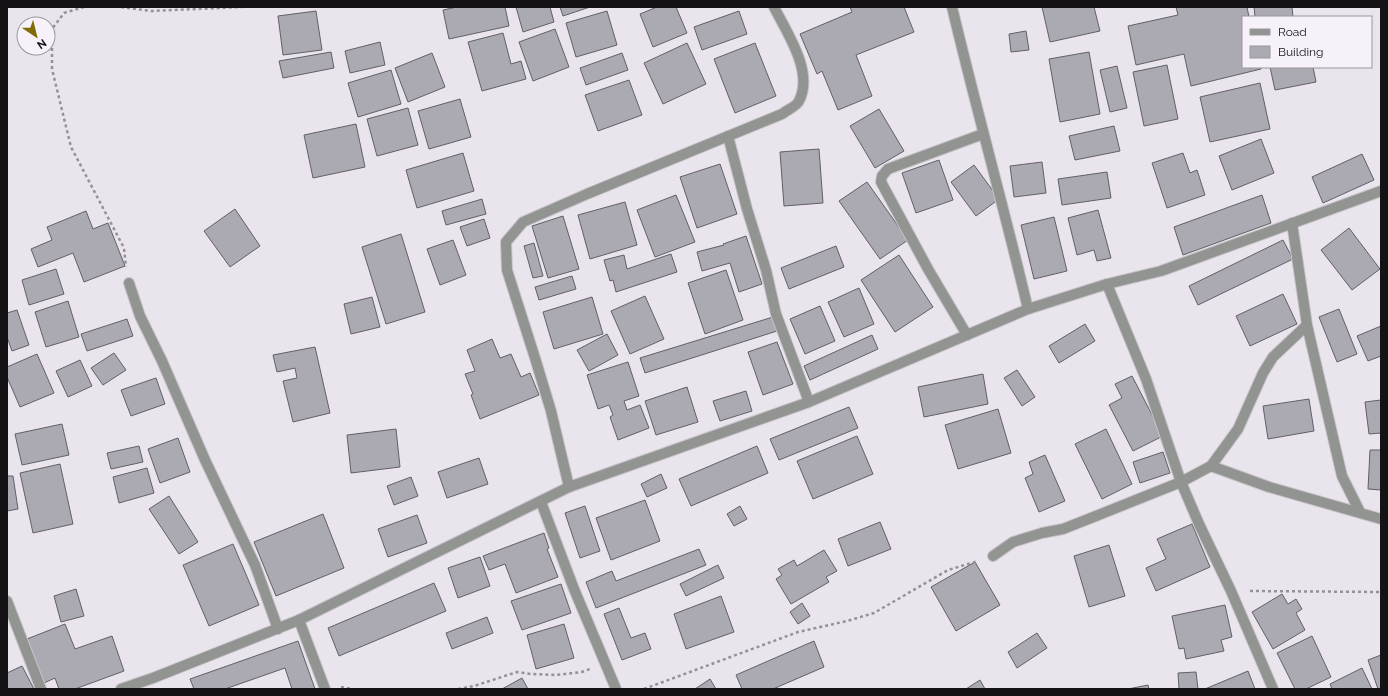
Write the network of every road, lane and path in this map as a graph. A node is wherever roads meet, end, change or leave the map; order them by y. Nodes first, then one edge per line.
1 (84, 7) edge
2 (122, 7) edge
3 (243, 7) edge
4 (774, 7) edge
5 (952, 7) edge
6 (983, 134) junction
7 (728, 136) junction
8 (1381, 191) edge
9 (1292, 223) junction
10 (129, 283) joint
11 (1107, 284) junction
12 (1028, 309) junction
13 (1307, 325) junction
14 (967, 334) junction
15 (809, 402) junction
16 (1211, 466) junction
17 (1181, 482) junction
18 (569, 487) junction
19 (541, 502) junction
20 (1360, 512) junction
21 (1381, 519) edge
22 (993, 556) joint
23 (1231, 591) junction
24 (1381, 592) edge
25 (7, 601) edge
26 (299, 620) junction
27 (278, 629) junction
28 (606, 664) junction
29 (41, 689) edge
30 (121, 689) edge
31 (325, 689) edge
32 (458, 689) edge
33 (616, 689) edge
34 (644, 689) edge
35 (1273, 689) edge

1 - 10 path
2 - 3 path
4 - 7 street
5 - 6 street
6 - 12 street
6 - 14 street
7 - 15 street
7 - 18 street
8 - 9 street
9 - 11 street
9 - 13 street
10 - 27 street
11 - 12 street
11 - 17 street
12 - 14 street
13 - 16 street
13 - 20 street
14 - 15 street
15 - 18 street
16 - 17 street
16 - 20 street
17 - 22 street
17 - 23 street
18 - 19 street
19 - 26 street
19 - 28 street
20 - 21 street
22 - 34 path
23 - 24 path
23 - 35 street
25 - 29 street
26 - 27 street
26 - 31 street
27 - 30 street
28 - 32 path
28 - 33 street

